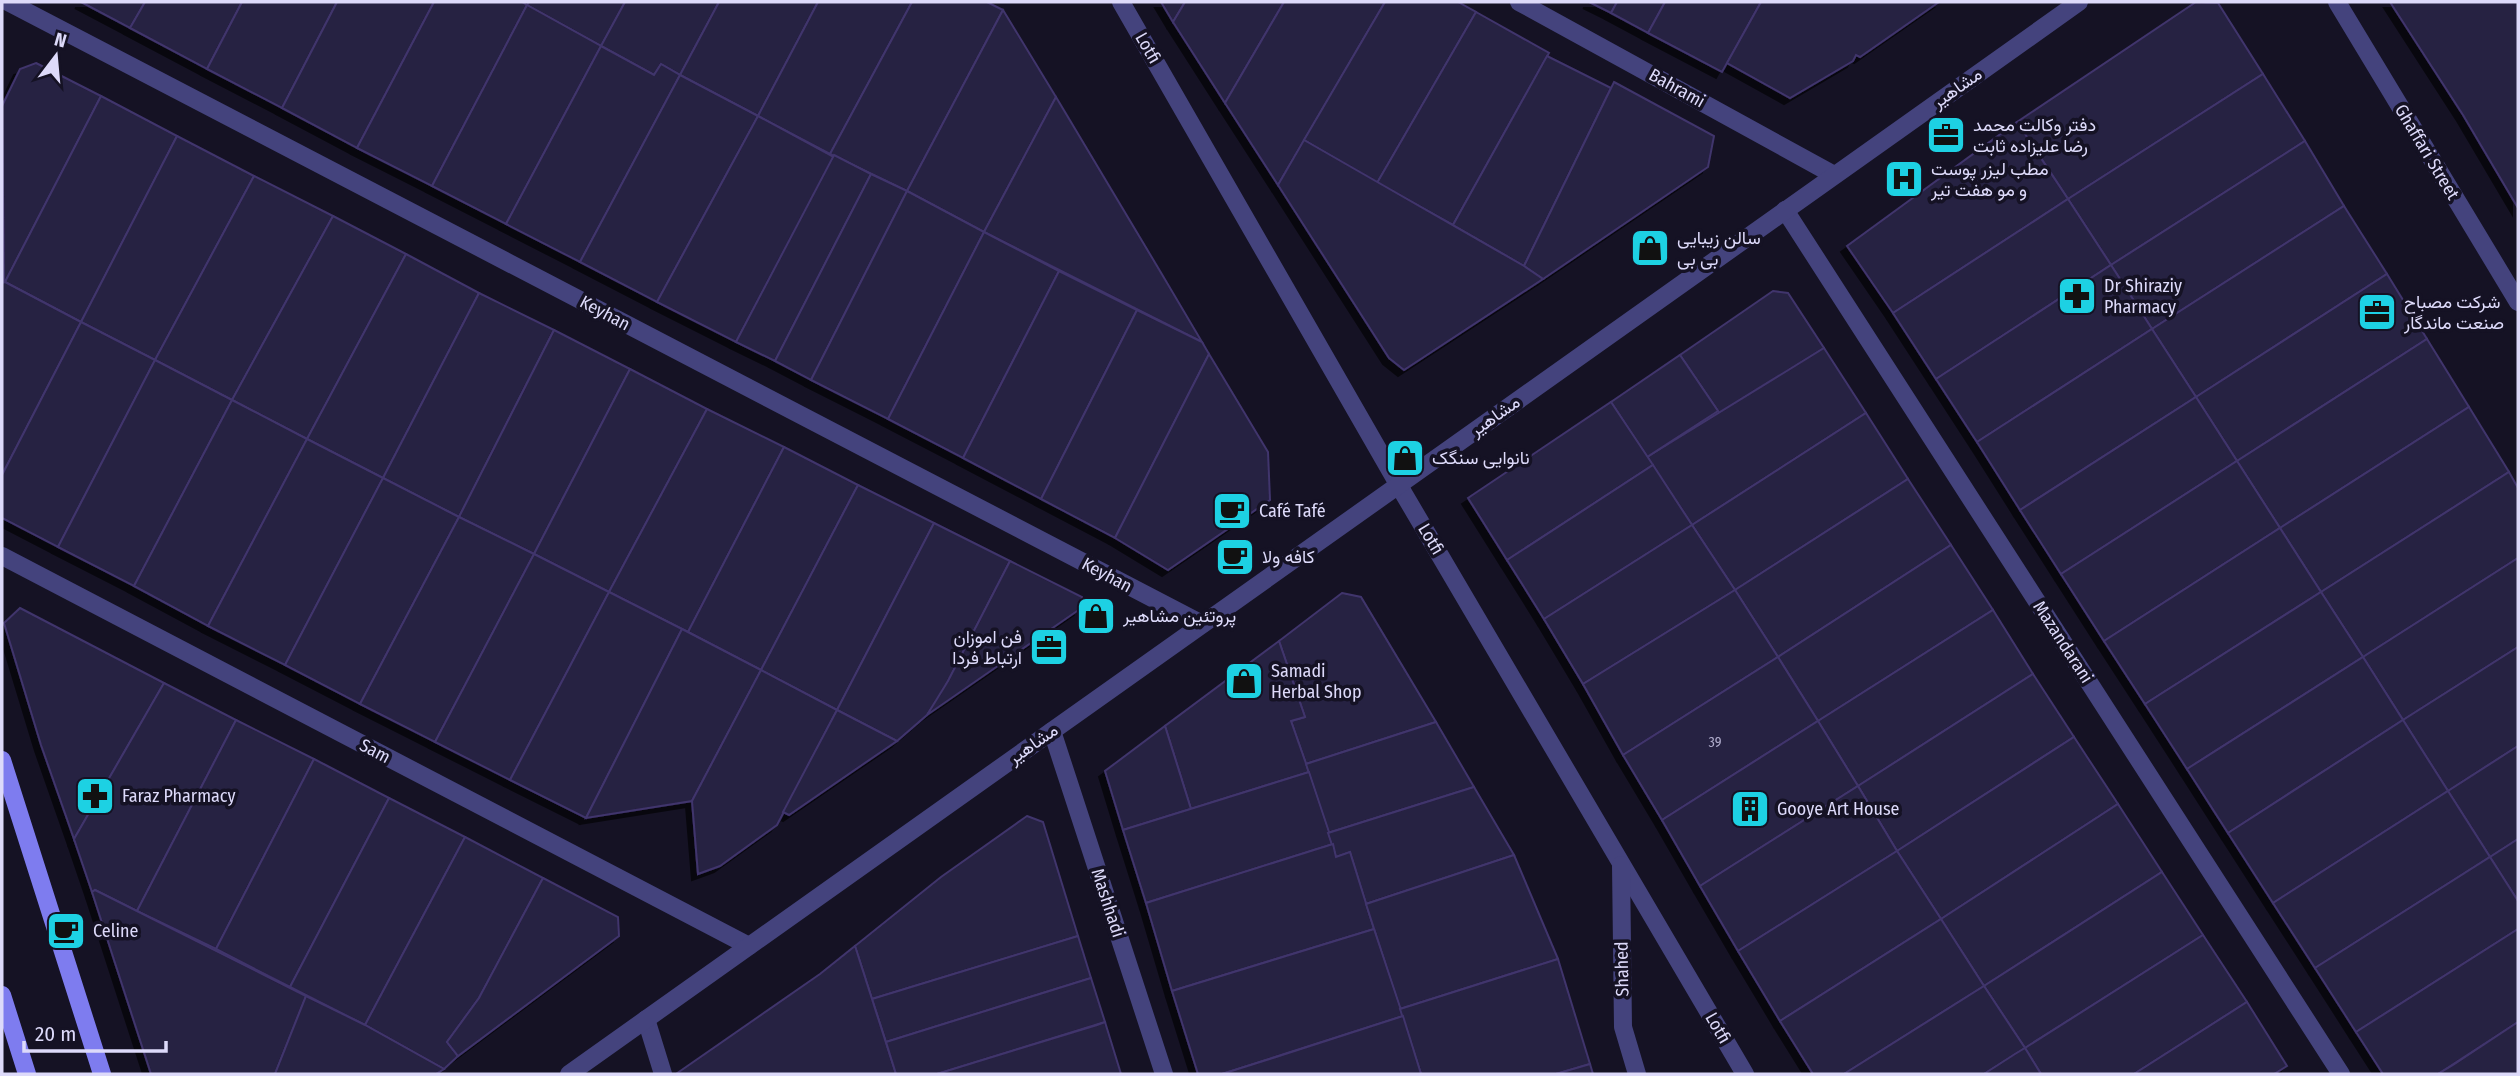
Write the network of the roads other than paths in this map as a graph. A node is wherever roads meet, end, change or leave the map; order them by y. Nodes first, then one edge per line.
1 (8, 2) edge
2 (1107, 2) edge
3 (1520, 2) edge
4 (2080, 2) edge
5 (2337, 2) edge
6 (1124, 7) edge
7 (1834, 175) junction
8 (1785, 210) junction
9 (2518, 302) edge
10 (1398, 484) junction
11 (2, 556) edge
12 (1202, 624) junction
13 (1052, 731) junction
14 (2, 760) edge
15 (1620, 861) junction
16 (749, 946) junction
17 (2, 995) edge
18 (646, 1019) junction
19 (27, 1074) edge
20 (102, 1074) edge
21 (569, 1074) edge
22 (663, 1074) edge
23 (1164, 1074) edge
24 (1637, 1074) edge
25 (1745, 1074) edge
26 (2341, 1074) edge

1 - 12 street, Keyhan
2 - 6 street
3 - 7 street, Bahrami
4 - 7 street, مشاهیر
5 - 9 street, Ghaffari Street
6 - 10 street, Lotfi
7 - 8 street, مشاهیر
8 - 10 street, مشاهیر
8 - 26 street, Mazandarani
10 - 12 street, مشاهیر
10 - 15 street, Lotfi
11 - 16 street, Sam
12 - 13 street, مشاهیر
13 - 16 street, مشاهیر
13 - 23 street, Mashhadi
14 - 20 main road
15 - 24 street, Shahed
15 - 25 street, Lotfi
16 - 18 street, مشاهیر
17 - 19 main road
18 - 21 street, مشاهیر
18 - 22 street

